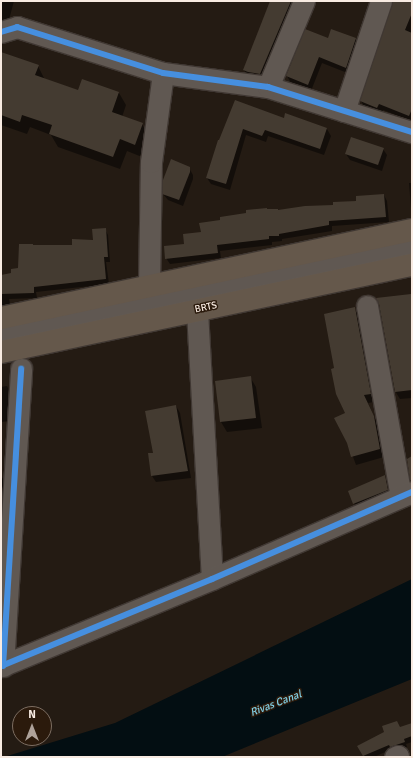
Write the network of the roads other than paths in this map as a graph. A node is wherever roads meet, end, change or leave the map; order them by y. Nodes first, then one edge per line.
1 (304, 1) edge
2 (381, 1) edge
3 (1, 32) edge
4 (163, 73) junction
5 (268, 87) junction
6 (344, 111) junction
7 (412, 132) edge
8 (412, 230) edge
9 (412, 247) edge
10 (412, 265) edge
11 (149, 286) junction
12 (367, 306) dead end
13 (197, 311) junction
14 (1, 318) edge
15 (1, 336) edge
16 (1, 352) edge
17 (22, 369) dead end
18 (407, 494) edge
19 (212, 579) junction
20 (2, 666) edge
21 (394, 757) edge
22 (398, 757) edge

1 - 5 street
2 - 6 street
3 - 4 street
4 - 5 street
4 - 11 street
5 - 6 street
6 - 7 street
8 - 11 main road
9 - 15 street
10 - 13 main road, BRTS
11 - 14 main road
12 - 18 street
13 - 16 main road, BRTS
13 - 19 street
17 - 20 street
18 - 19 street
19 - 20 street
21 - 22 street

